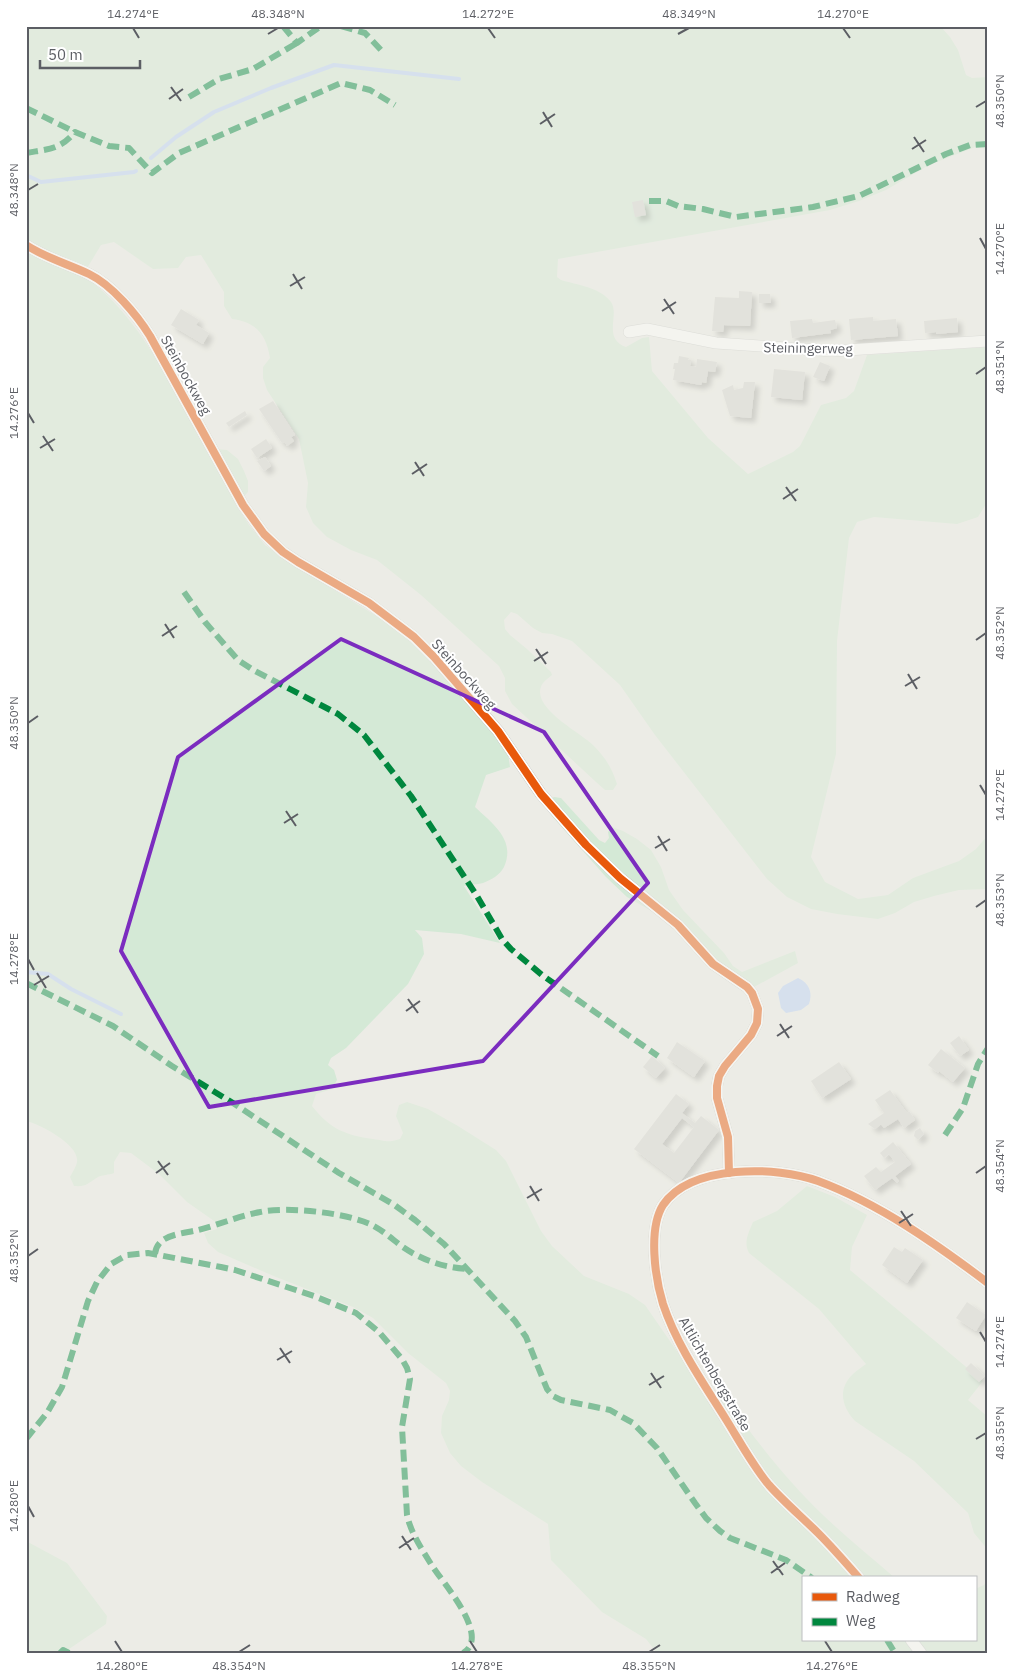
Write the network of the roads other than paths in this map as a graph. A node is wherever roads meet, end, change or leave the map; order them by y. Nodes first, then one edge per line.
1 (26, 245) edge
2 (629, 332) dead end
3 (988, 341) edge
4 (729, 1172) junction
5 (988, 1283) edge
6 (858, 1576) edge
7 (913, 1642) edge
8 (921, 1653) edge

1 - 4 street, Steinbockweg
2 - 3 street, Steiningerweg
4 - 5 street, Altlichtenbergstraße
4 - 6 street, Altlichtenbergstraße
7 - 8 street

